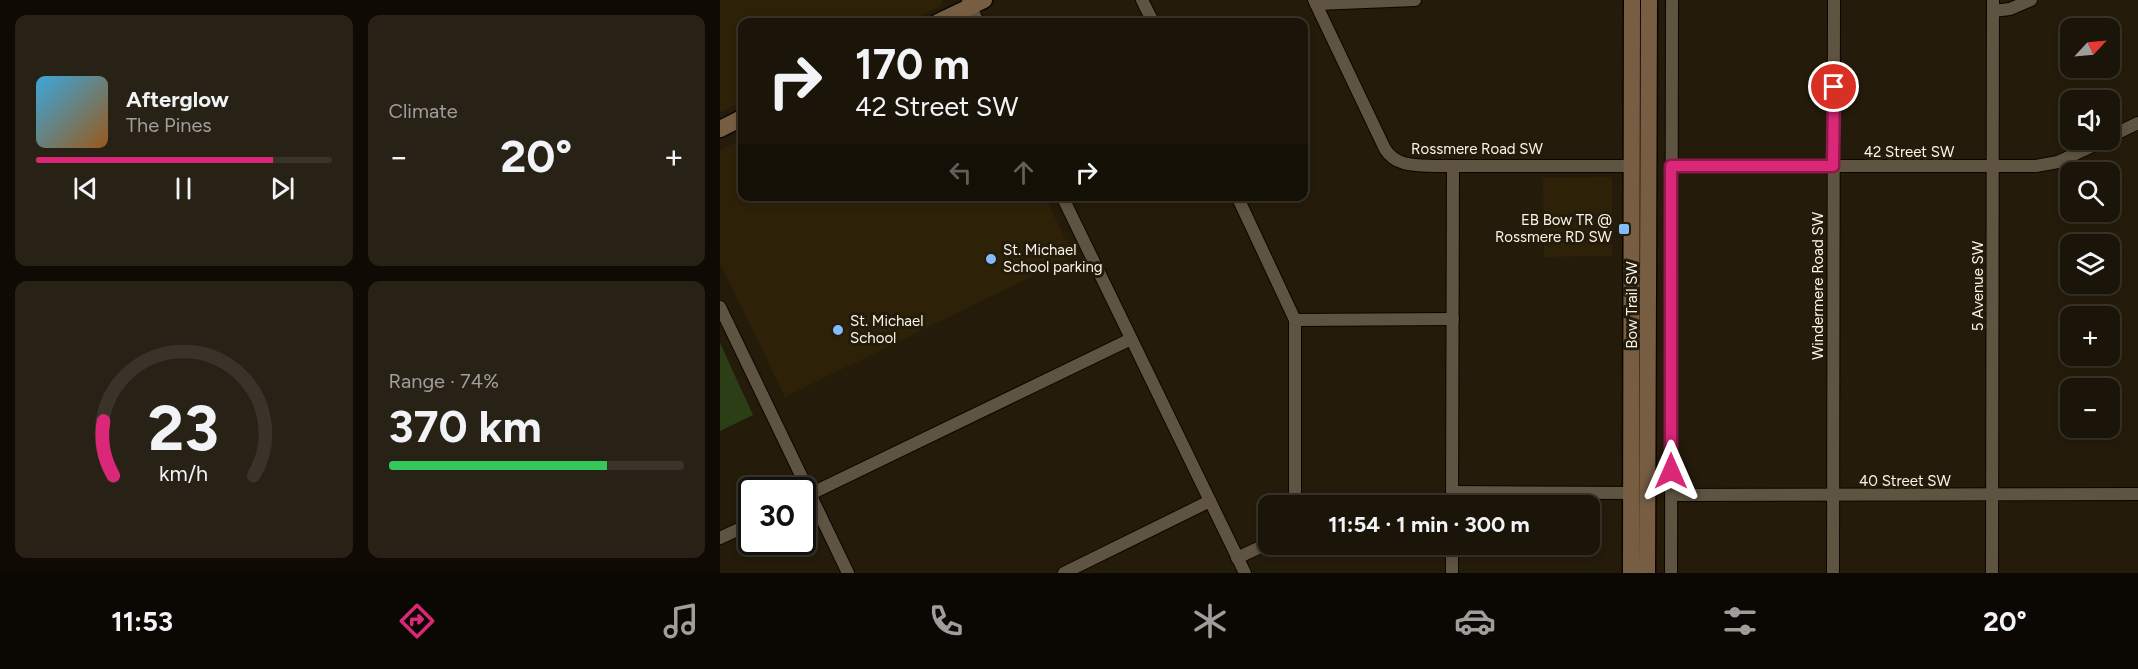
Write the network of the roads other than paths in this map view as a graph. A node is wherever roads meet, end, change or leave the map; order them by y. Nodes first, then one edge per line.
1 (1142, 0) edge
2 (1415, 0) edge
3 (1632, 0) edge
4 (1649, 0) edge
5 (1672, 0) edge
6 (1834, 0) edge
7 (2031, 0) edge
8 (974, 2) edge
9 (1315, 2) edge
10 (1993, 5) edge
11 (945, 18) edge
12 (977, 18) edge
13 (1151, 18) edge
14 (738, 120) edge
15 (2138, 123) edge
16 (720, 129) edge
17 (2120, 132) edge
18 (2083, 150) edge
19 (1453, 166) junction
20 (1633, 166) junction
21 (1671, 166) junction
22 (1833, 166) junction
23 (1993, 166) junction
24 (1064, 201) edge
25 (1239, 201) edge
26 (720, 307) edge
27 (1295, 320) junction
28 (1453, 320) junction
29 (1131, 339) junction
30 (797, 477) edge
31 (816, 491) edge
32 (1631, 493) junction
33 (2138, 494) edge
34 (1295, 495) edge
35 (1452, 495) edge
36 (1571, 495) edge
37 (1671, 495) junction
38 (1833, 496) junction
39 (1993, 496) junction
40 (1210, 501) junction
41 (816, 514) edge
42 (738, 530) edge
43 (720, 538) edge
44 (1258, 548) edge
45 (1452, 555) edge
46 (1237, 558) junction
47 (848, 573) edge
48 (1064, 573) edge
49 (1245, 573) edge
50 (1452, 573) edge
51 (1631, 573) edge
52 (1647, 573) edge
53 (1671, 573) edge
54 (1833, 573) edge
55 (1992, 573) edge

1 - 13 street
2 - 9 street
3 - 20 main road, Bow Trail SW
4 - 52 main road, Bow Trail SW
5 - 21 street
6 - 22 street, Windermere Road SW
7 - 10 street
8 - 11 main road
8 - 12 street
9 - 19 street, Rossmere Road SW
10 - 23 street, 5 Avenue SW
14 - 16 main road
15 - 17 street
18 - 23 street, 42 Street SW
19 - 20 street, Rossmere Road SW
19 - 28 street
20 - 32 main road, Bow Trail SW
21 - 22 street, 42 Street SW
21 - 37 street
22 - 23 street, 42 Street SW
22 - 38 street, Windermere Road SW
23 - 39 street, 5 Avenue SW
24 - 29 street
25 - 27 street
26 - 30 street
27 - 28 street
27 - 34 street
28 - 35 street
29 - 31 street
29 - 40 street
32 - 36 street
32 - 51 main road, Bow Trail SW
33 - 39 street, 40 Street SW
37 - 38 street, 40 Street SW
37 - 53 street
38 - 39 street, 40 Street SW
38 - 54 street, Windermere Road SW
39 - 55 street, 5 Avenue SW
40 - 46 street
40 - 48 street
41 - 47 street
42 - 43 street
44 - 46 street
45 - 50 street
46 - 49 street

